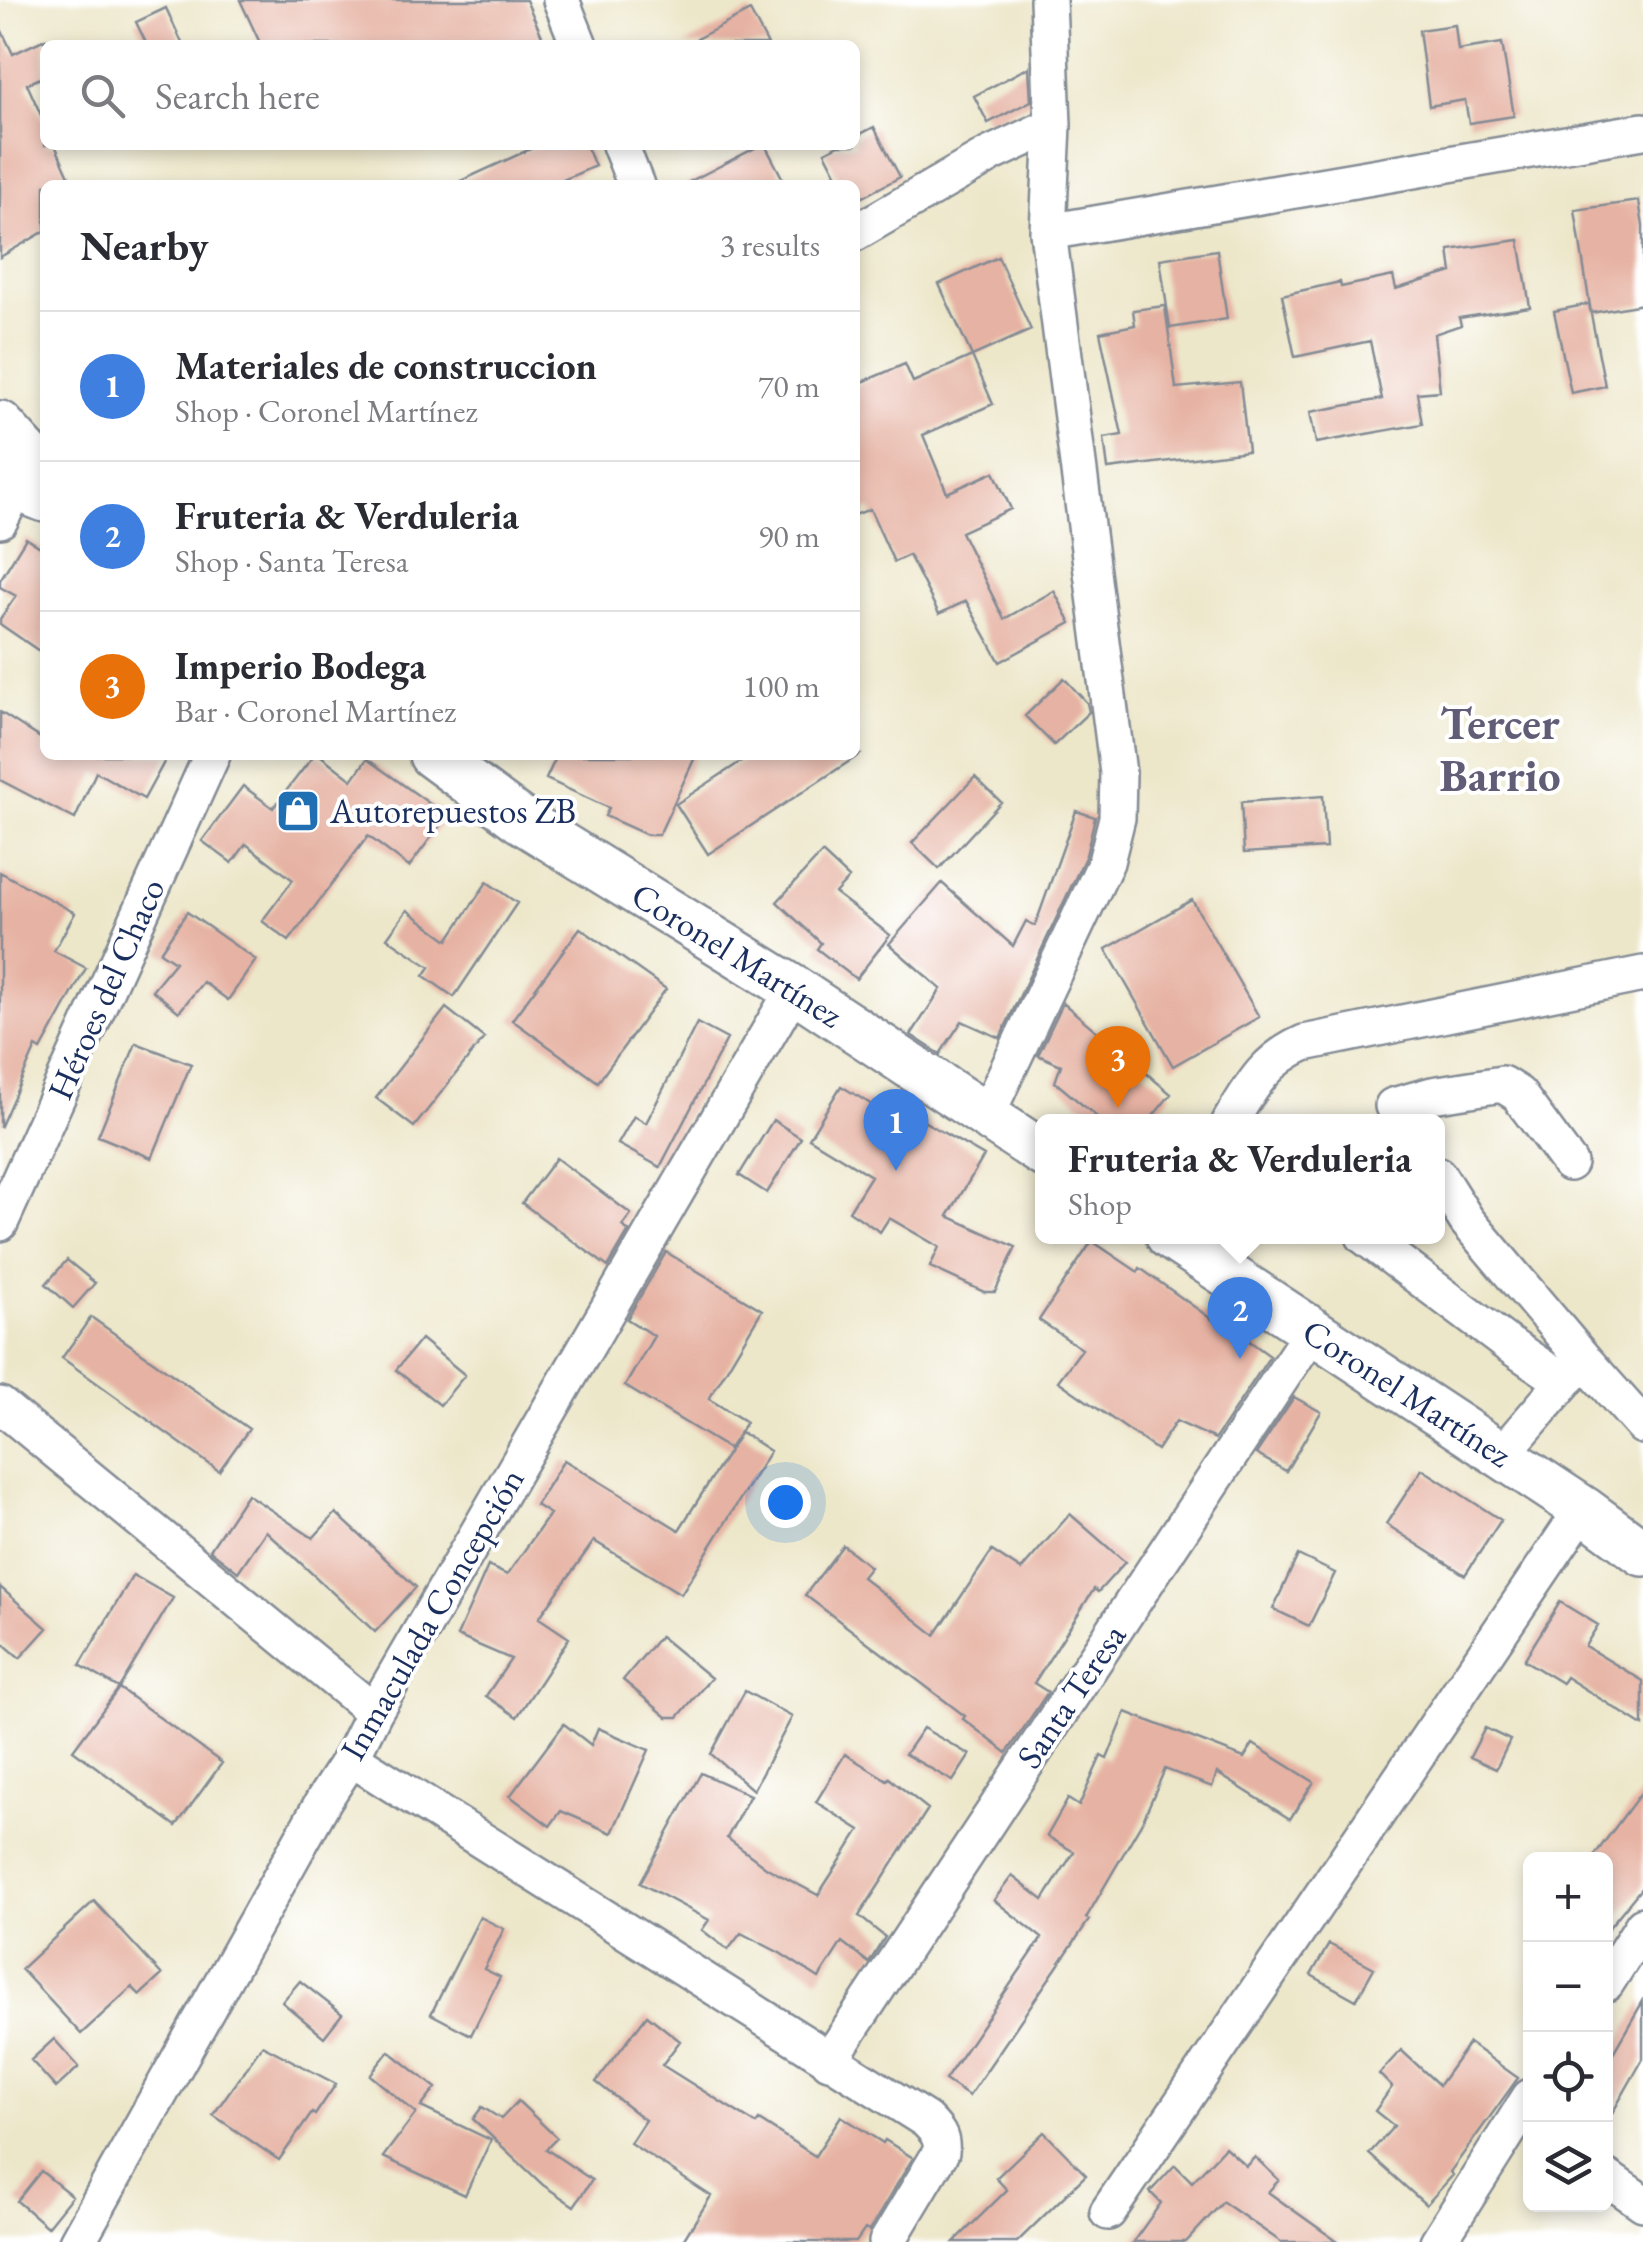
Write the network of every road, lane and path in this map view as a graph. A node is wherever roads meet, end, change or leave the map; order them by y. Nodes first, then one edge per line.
1 (561, 0) edge
2 (1048, 0) edge
3 (577, 40) edge
4 (1053, 126) junction
5 (1643, 131) edge
6 (622, 150) edge
7 (634, 180) edge
8 (860, 229) edge
9 (1048, 232) junction
10 (0, 424) edge
11 (21, 492) edge
12 (210, 760) edge
13 (439, 760) edge
14 (1643, 974) edge
15 (794, 989) junction
16 (1235, 1114) edge
17 (1395, 1114) edge
18 (986, 1116) junction
19 (1035, 1148) edge
20 (1569, 1163) dead end
21 (1445, 1186) edge
22 (0, 1223) edge
23 (1181, 1244) edge
24 (1375, 1244) edge
25 (1313, 1330) junction
26 (1574, 1372) junction
27 (0, 1405) edge
28 (1643, 1426) edge
29 (1501, 1455) junction
30 (1582, 1509) junction
31 (1643, 1552) edge
32 (374, 1712) junction
33 (350, 1758) junction
34 (1643, 1925) edge
35 (1613, 1971) edge
36 (829, 2061) junction
37 (1523, 2118) edge
38 (1613, 2183) edge
39 (1643, 2202) edge
40 (1108, 2212) dead end
41 (76, 2242) edge
42 (887, 2242) edge
43 (1438, 2242) edge

1 - 3 street
2 - 4 street
4 - 8 street
4 - 9 street
5 - 9 street
6 - 7 street
9 - 18 street
10 - 11 main road
12 - 22 street, Héroes del Chaco
13 - 15 main road, Coronel Martínez
14 - 16 street
15 - 18 main road, Coronel Martínez
15 - 32 street, Inmaculada Concepción
17 - 20 street
18 - 19 main road, Coronel Martínez
21 - 26 street
23 - 25 main road, Coronel Martínez
24 - 26 street
25 - 29 main road, Coronel Martínez
25 - 36 street, Santa Teresa
26 - 28 street
26 - 29 street
27 - 32 street
29 - 30 main road, Coronel Martínez
30 - 31 main road, Coronel Martínez
30 - 40 street
32 - 33 street, Inmaculada Concepción
33 - 36 street
33 - 41 street, Inmaculada Concepción
34 - 35 street
36 - 42 street
37 - 43 street
38 - 39 street

